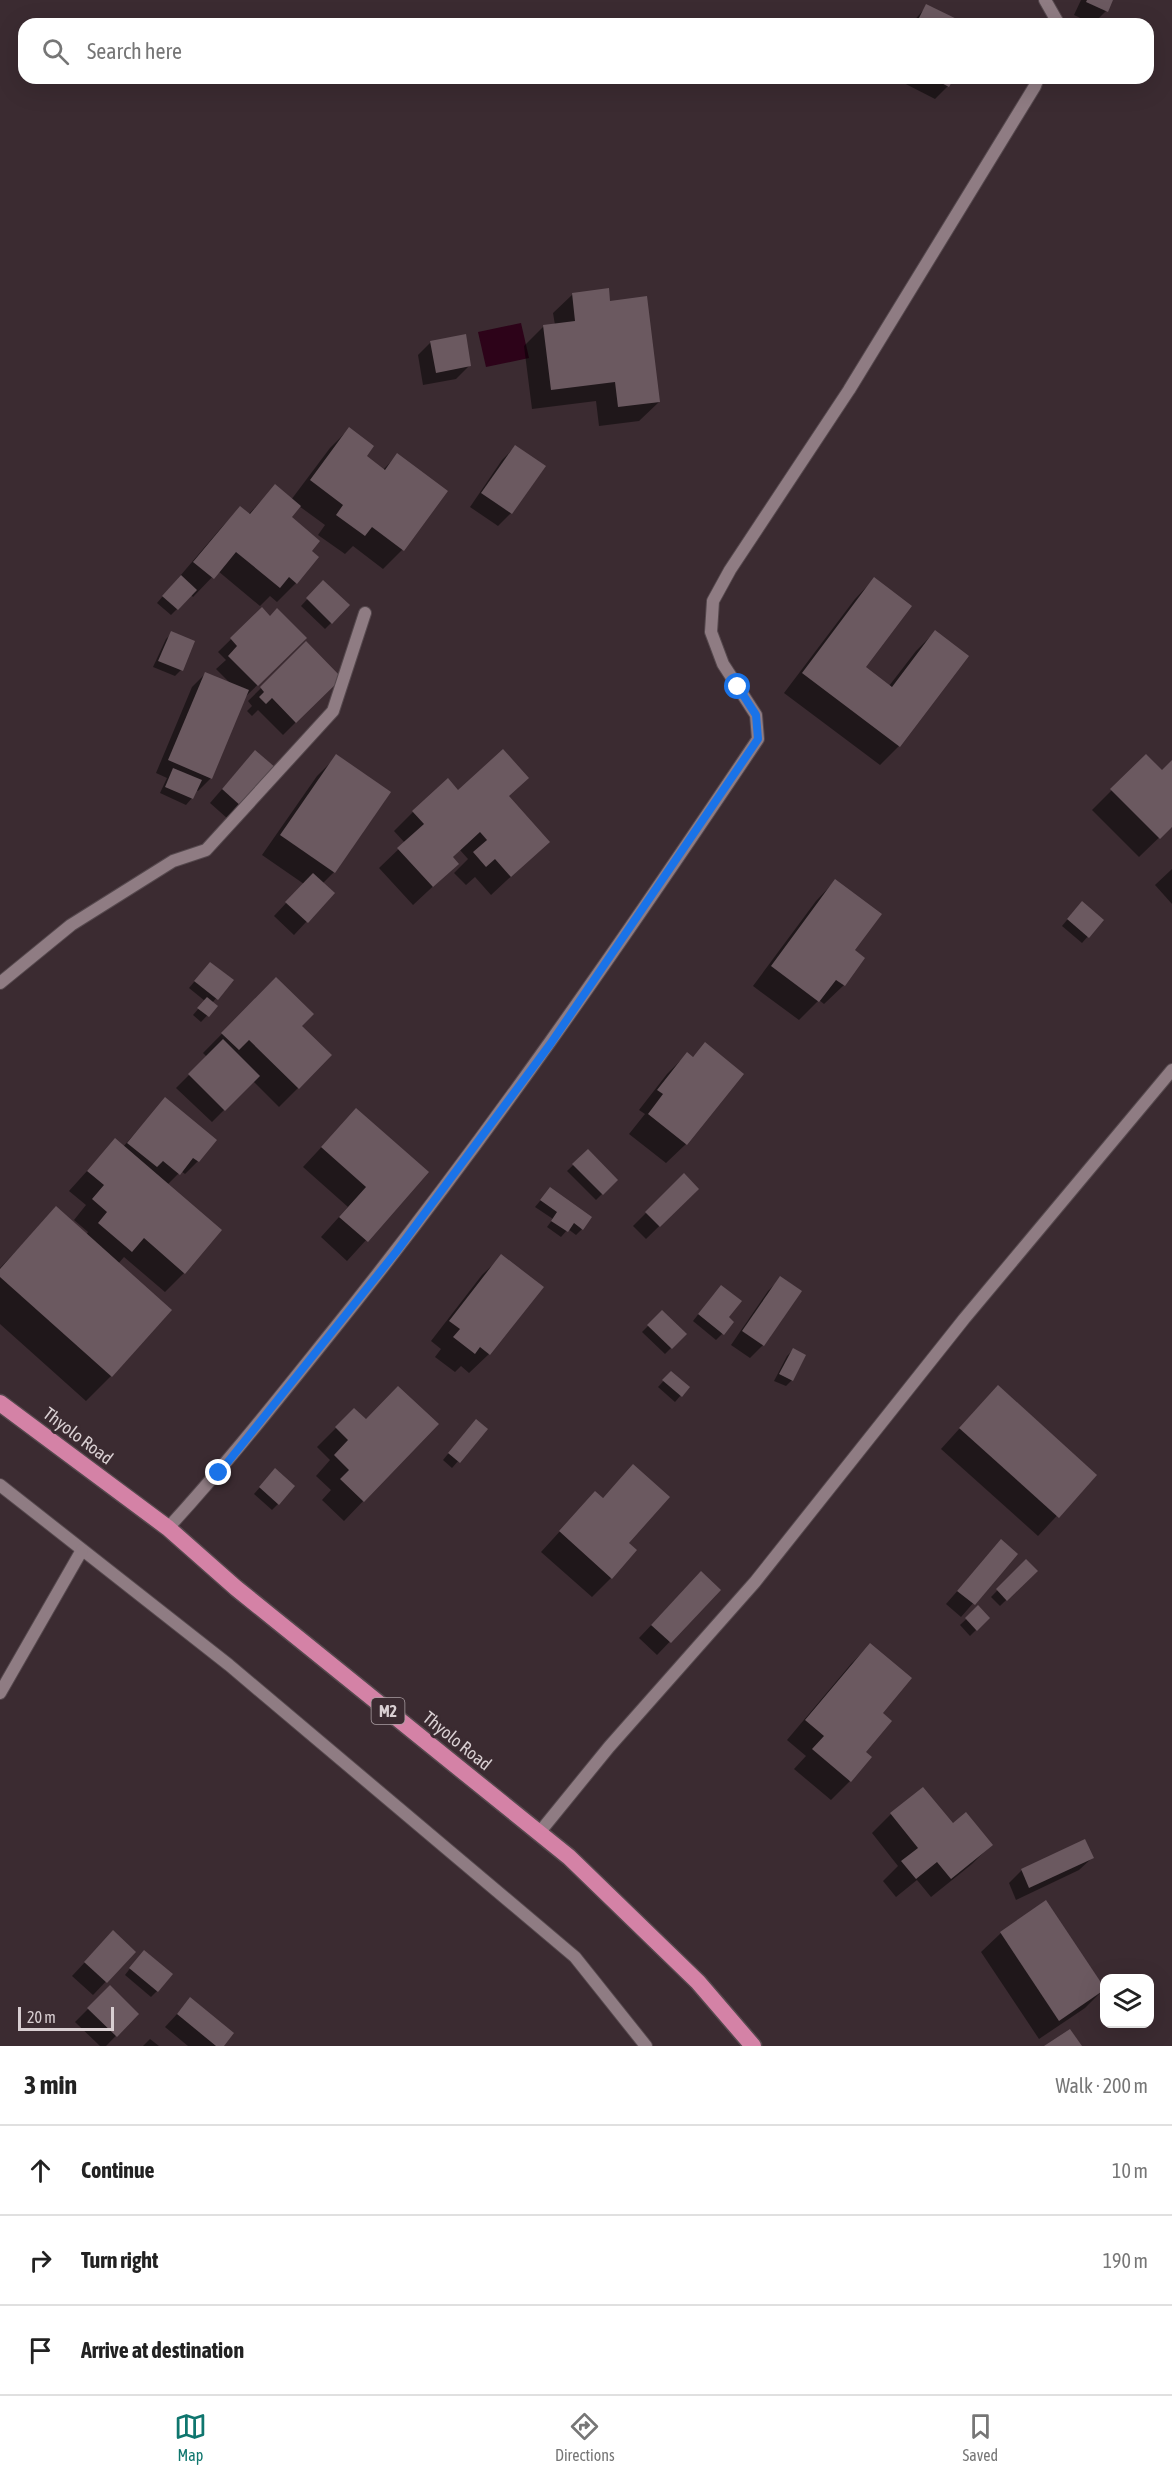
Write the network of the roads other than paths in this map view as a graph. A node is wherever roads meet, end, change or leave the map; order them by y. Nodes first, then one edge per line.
1 (1045, 0) edge
2 (1056, 18) edge
3 (1036, 84) edge
4 (365, 613) dead end
5 (0, 983) edge
6 (1172, 1070) edge
7 (0, 1403) edge
8 (0, 1485) edge
9 (168, 1528) junction
10 (82, 1550) junction
11 (0, 1693) edge
12 (539, 1833) junction
13 (646, 2046) edge
14 (753, 2046) edge

1 - 2 street
3 - 9 street
4 - 5 street
6 - 12 street
7 - 9 highway, Thyolo Road / M2
8 - 10 street
9 - 12 highway, Thyolo Road / M2
10 - 11 street
10 - 13 street
12 - 14 highway, Thyolo Road / M2

